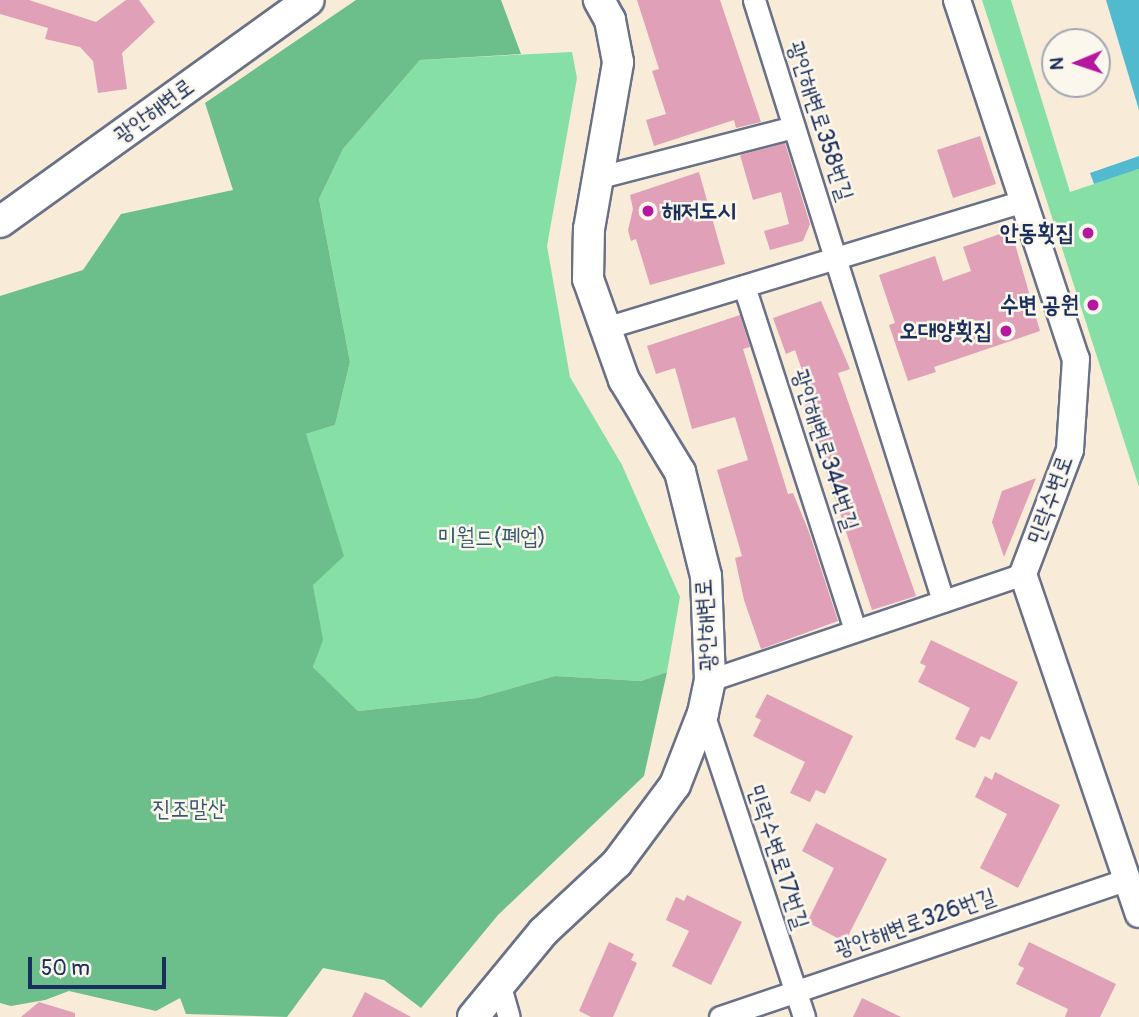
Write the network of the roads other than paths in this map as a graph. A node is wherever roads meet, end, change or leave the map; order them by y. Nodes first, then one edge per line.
1 (309, 0) edge
2 (599, 0) edge
3 (754, 0) edge
4 (957, 0) edge
5 (794, 127) junction
6 (600, 177) junction
7 (1021, 202) junction
8 (0, 222) edge
9 (835, 258) junction
10 (744, 286) junction
11 (602, 329) junction
12 (1023, 574) junction
13 (943, 601) junction
14 (855, 631) junction
15 (710, 680) junction
16 (703, 713) junction
17 (1128, 879) junction
18 (1139, 914) edge
19 (499, 983) junction
20 (795, 991) junction
21 (474, 1017) edge
22 (509, 1017) edge
23 (720, 1017) edge
24 (804, 1017) edge

1 - 8 main road, 광안해변로
2 - 6 main road, 광안해변로
3 - 5 street, 광안해변로358번길
4 - 7 street, 민락수변로
5 - 6 street
5 - 9 street, 광안해변로358번길
6 - 11 main road, 광안해변로
7 - 9 street
7 - 12 street, 민락수변로
9 - 10 street
9 - 13 street
10 - 11 street
10 - 14 street, 광안해변로344번길
11 - 15 main road, 광안해변로
12 - 13 street
12 - 17 street, 민락수변로
13 - 14 street
14 - 15 street
15 - 16 main road, 광안해변로
16 - 19 main road, 광안해변로
16 - 20 street, 민락수변로17번길
17 - 18 street, 민락수변로
17 - 20 street, 광안해변로326번길
19 - 21 main road, 광안해변로
19 - 22 street
20 - 23 street, 광안해변로326번길
20 - 24 street, 민락수변로17번길

